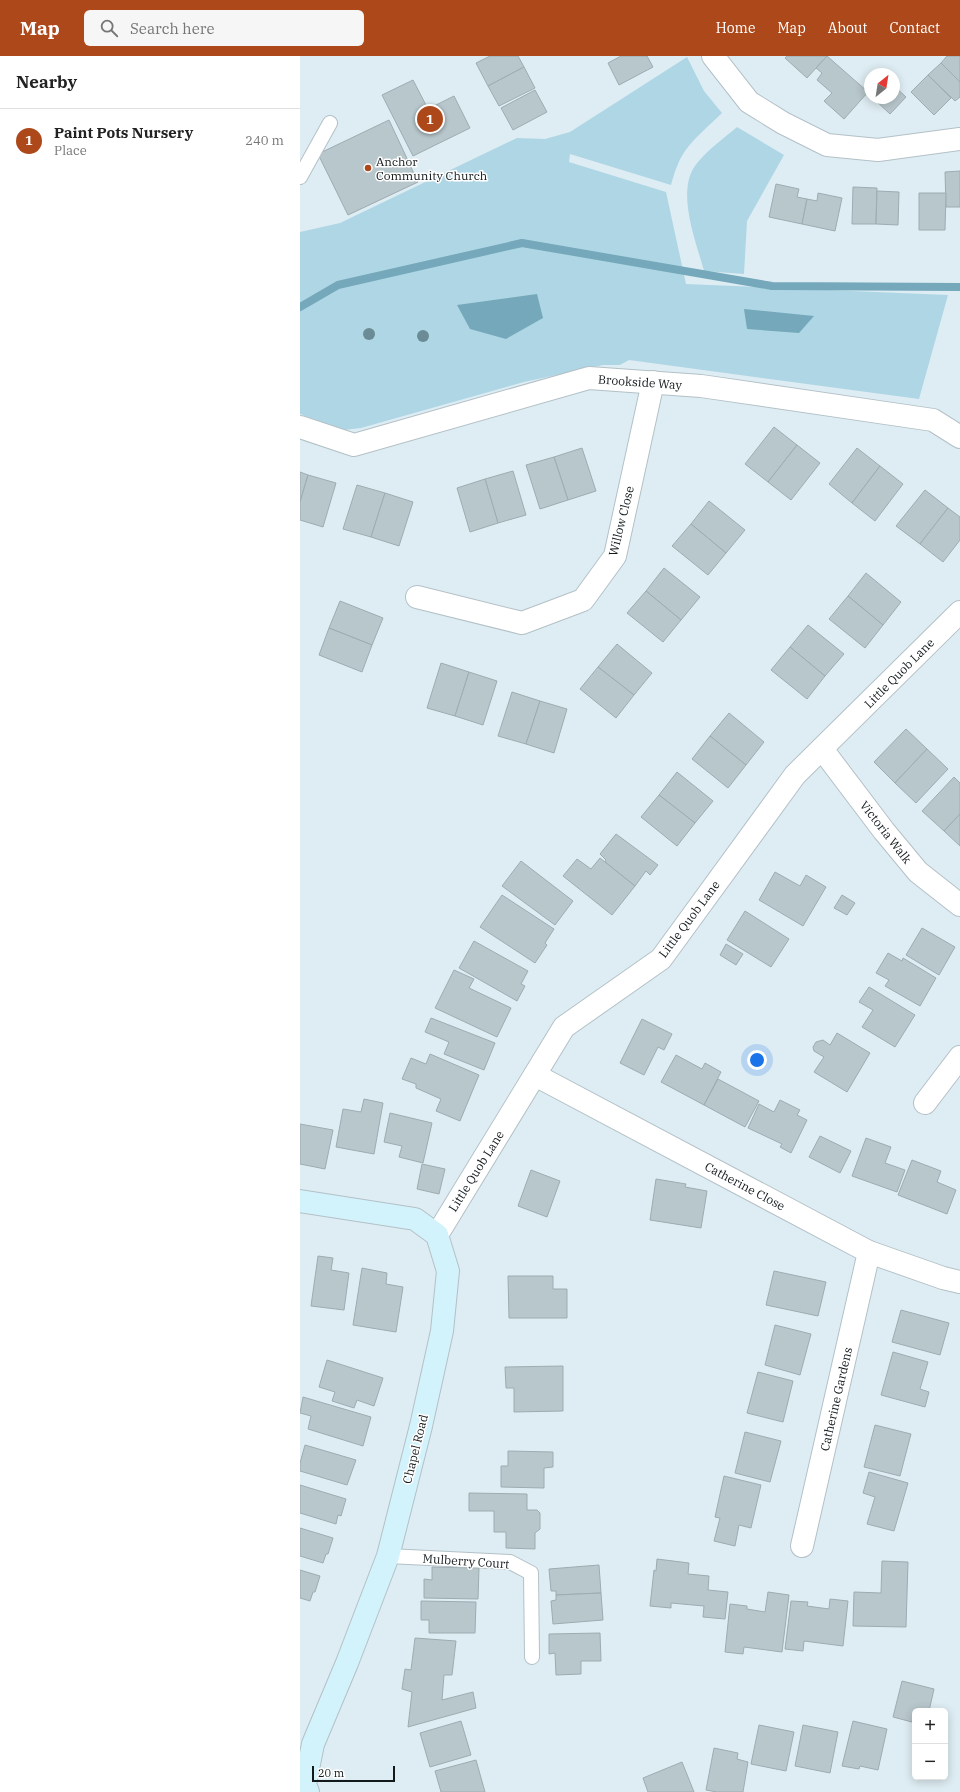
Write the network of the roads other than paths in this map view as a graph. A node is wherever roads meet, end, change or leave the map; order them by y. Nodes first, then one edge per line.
1 (713, 56) edge
2 (330, 123) dead end
3 (960, 139) edge
4 (300, 177) edge
5 (653, 382) junction
6 (300, 426) edge
7 (960, 436) edge
8 (417, 597) dead end
9 (960, 612) edge
10 (822, 749) junction
11 (960, 906) edge
12 (960, 1056) edge
13 (535, 1075) junction
14 (925, 1103) dead end
15 (300, 1201) edge
16 (437, 1235) junction
17 (869, 1252) junction
18 (960, 1282) edge
19 (802, 1546) dead end
20 (388, 1556) junction
21 (532, 1657) dead end
22 (308, 1792) edge

1 - 3 street
2 - 4 lane
5 - 6 street, Brookside Way
5 - 7 street, Brookside Way
5 - 8 street, Willow Close
9 - 10 street, Little Quob Lane
10 - 11 street, Victoria Walk
10 - 13 street, Little Quob Lane
12 - 14 street
13 - 16 street, Little Quob Lane
13 - 17 street, Catherine Close
15 - 16 street
16 - 20 street, Chapel Road
17 - 18 street, Catherine Close
17 - 19 street, Catherine Gardens
20 - 21 lane, Mulberry Court
20 - 22 street, Chapel Road

